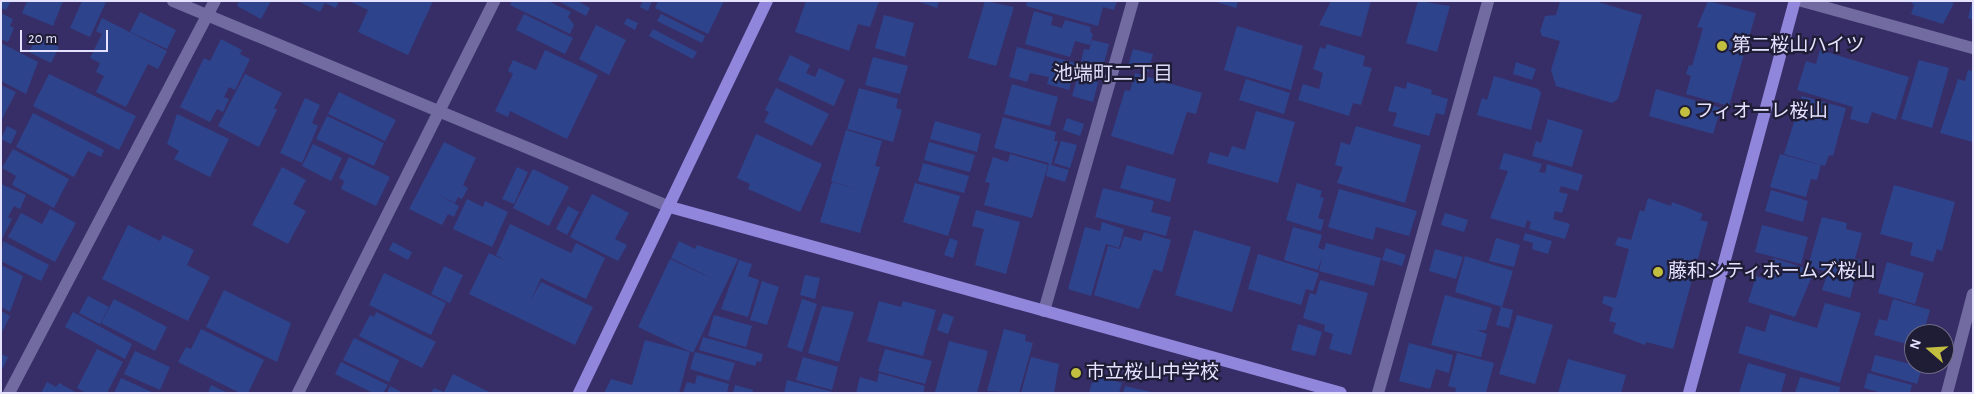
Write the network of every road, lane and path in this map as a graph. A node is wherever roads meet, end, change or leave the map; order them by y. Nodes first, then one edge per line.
1 (174, 1) edge
2 (215, 1) edge
3 (494, 1) edge
4 (767, 1) edge
5 (1133, 1) edge
6 (1488, 1) edge
7 (1795, 1) edge
8 (1802, 1) edge
9 (208, 15) junction
10 (1973, 48) edge
11 (440, 112) junction
12 (670, 207) junction
13 (1973, 294) edge
14 (1044, 311) junction
15 (9, 393) edge
16 (298, 393) edge
17 (579, 393) edge
18 (1341, 393) edge
19 (1378, 393) edge
20 (1689, 393) edge
21 (1947, 393) edge

1 - 9 street
2 - 9 street
3 - 11 street
4 - 12 street
5 - 14 street
6 - 19 street
7 - 20 street
8 - 10 street
9 - 11 street
9 - 15 street
11 - 12 street
11 - 16 street
12 - 14 street
12 - 17 street
13 - 21 street
14 - 18 street

